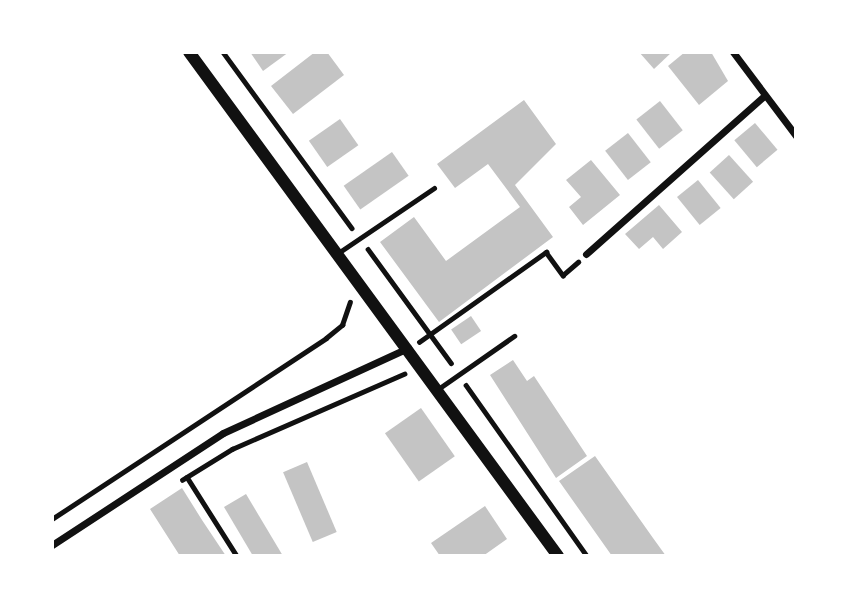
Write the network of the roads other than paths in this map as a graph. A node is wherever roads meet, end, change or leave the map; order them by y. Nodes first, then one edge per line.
1 (189, 52) edge
2 (733, 52) edge
3 (765, 95) junction
4 (796, 136) edge
5 (434, 188) dead end
6 (338, 253) junction
7 (586, 254) dead end
8 (514, 336) dead end
9 (408, 348) junction
10 (438, 389) junction
11 (52, 545) edge
12 (558, 555) edge

1 - 6 street
2 - 3 street
3 - 4 street
3 - 7 street
5 - 6 lane
6 - 9 street
8 - 10 lane
9 - 10 street
9 - 11 street
10 - 12 street

